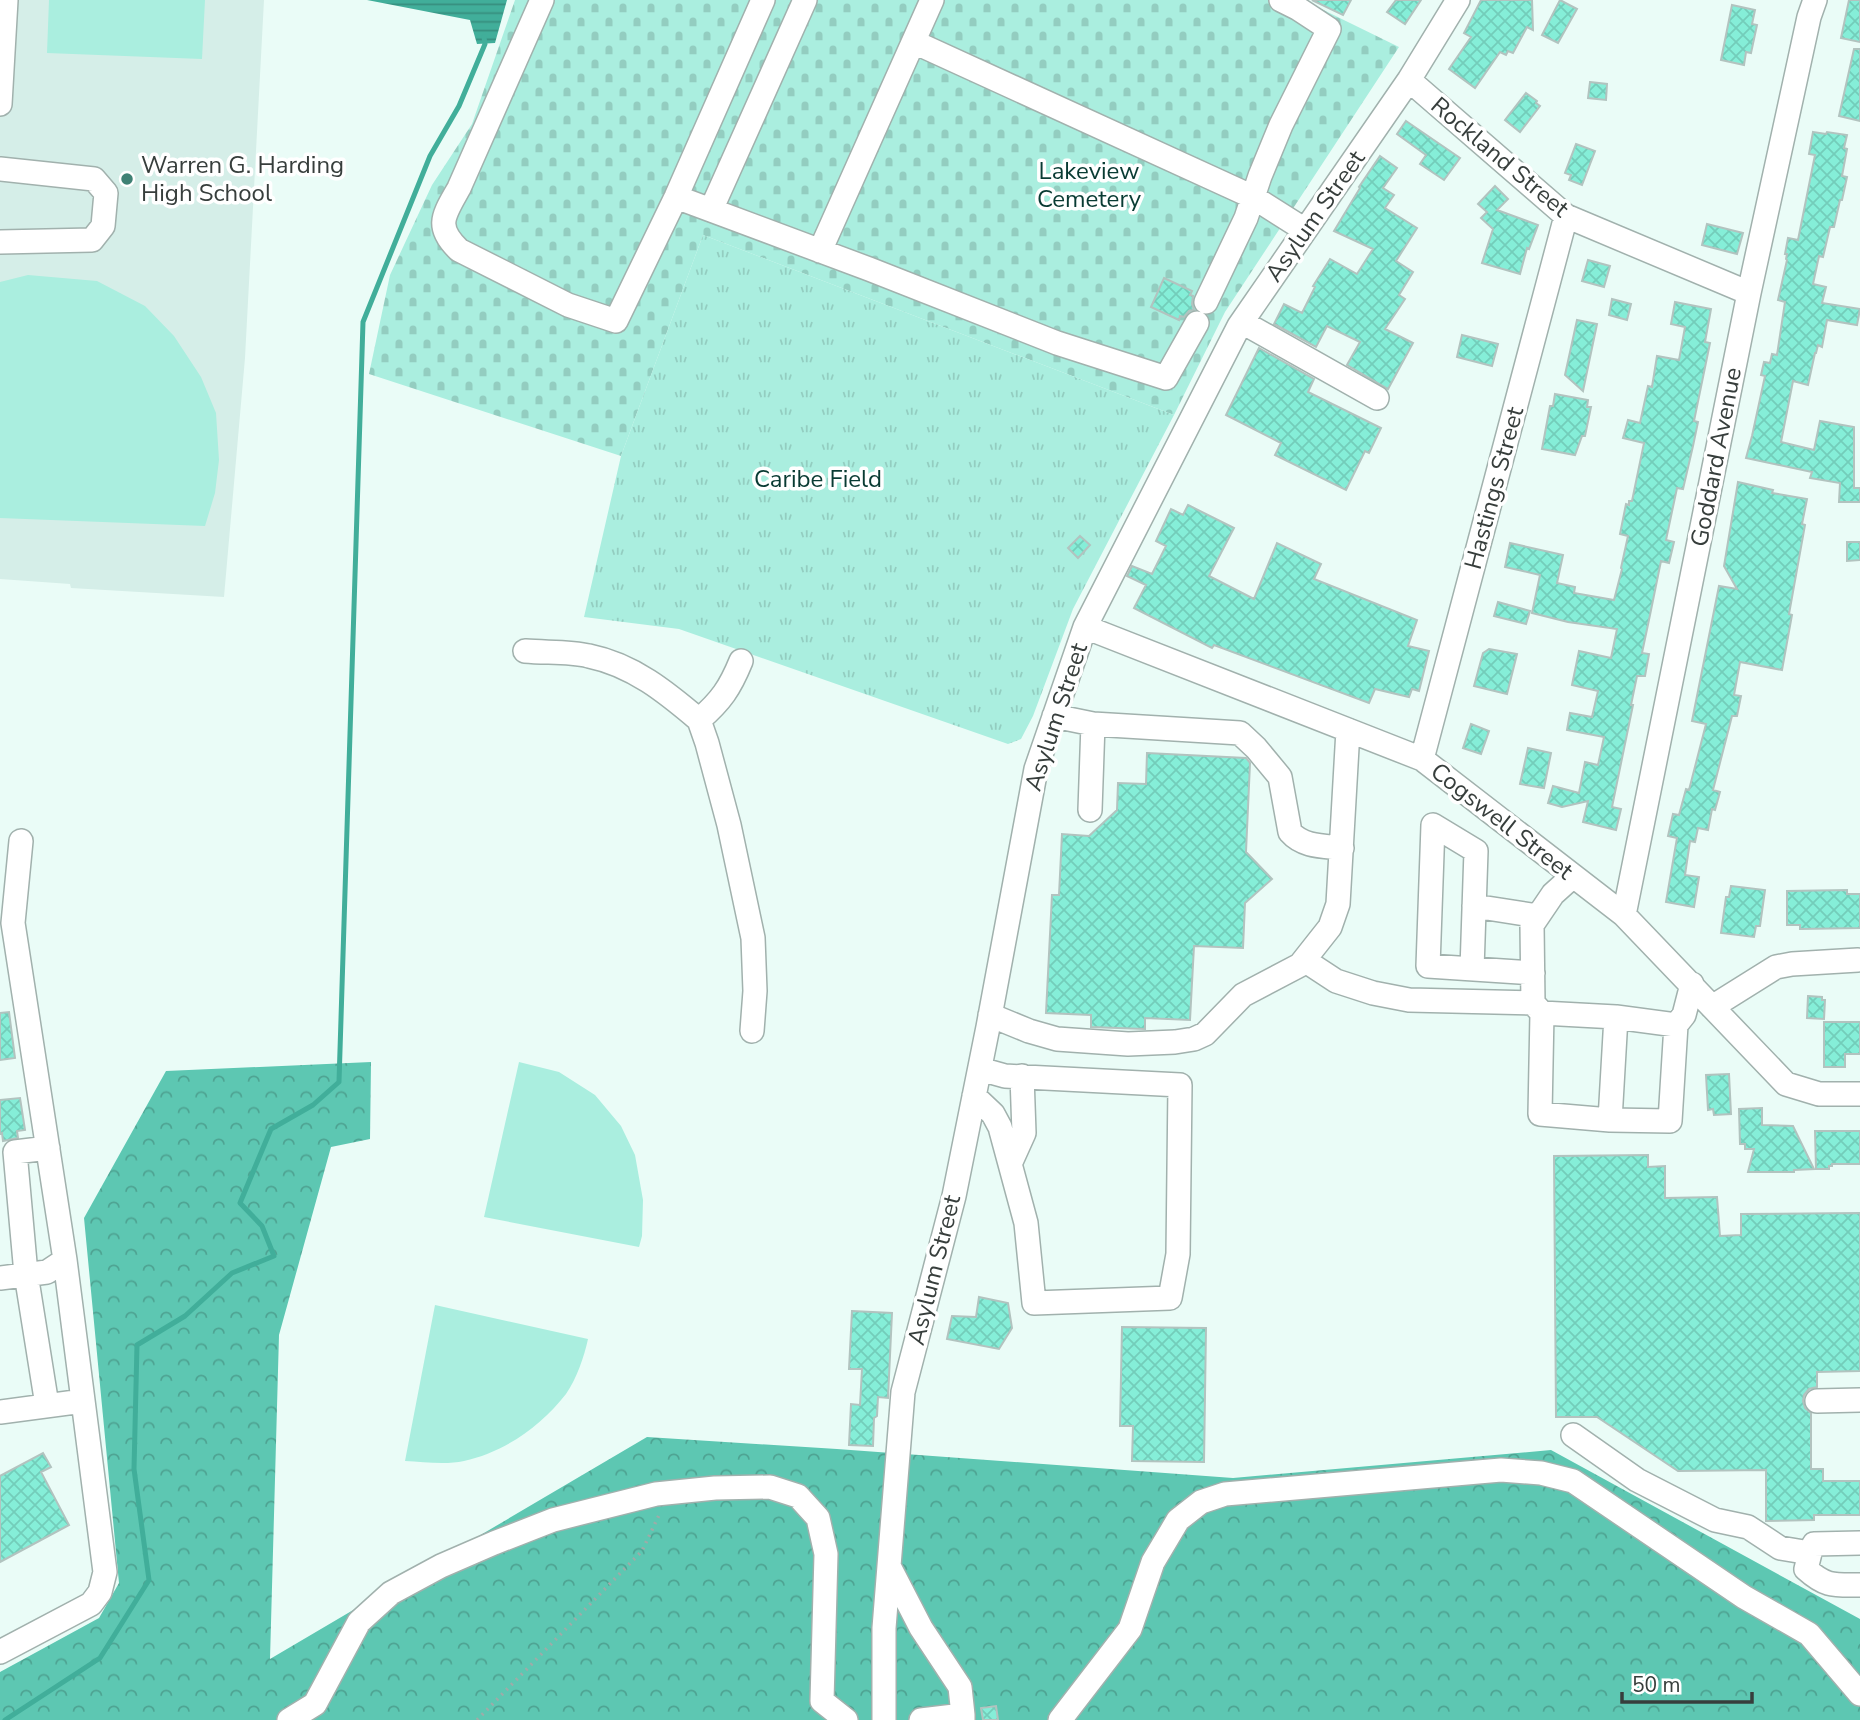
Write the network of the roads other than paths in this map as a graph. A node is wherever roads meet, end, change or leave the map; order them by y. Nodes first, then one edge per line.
1 (6, 0) edge
2 (542, 0) edge
3 (763, 0) edge
4 (804, 0) edge
5 (932, 0) edge
6 (1280, 0) edge
7 (1458, 0) edge
8 (1815, 0) edge
9 (914, 42) junction
10 (1409, 80) junction
11 (0, 104) edge
12 (0, 169) edge
13 (676, 197) junction
14 (1253, 197) junction
15 (711, 210) junction
16 (1566, 216) junction
17 (1305, 230) junction
18 (0, 242) edge
19 (820, 251) junction
20 (1749, 293) junction
21 (1242, 322) junction
22 (1377, 398) dead end
23 (1085, 628) junction
24 (525, 651) dead end
25 (741, 661) dead end
26 (1054, 716) junction
27 (699, 720) junction
28 (1093, 724) junction
29 (1348, 730) junction
30 (1422, 759) junction
31 (1090, 810) dead end
32 (21, 841) dead end
33 (1342, 848) junction
34 (1573, 876) junction
35 (1474, 906) junction
36 (1624, 915) junction
37 (1538, 916) junction
38 (7, 920) edge
39 (1304, 960) junction
40 (1858, 960) dead end
41 (1472, 969) junction
42 (1533, 974) junction
43 (1692, 984) junction
44 (1712, 1007) junction
45 (1537, 1008) junction
46 (990, 1015) junction
47 (1615, 1017) junction
48 (1676, 1026) junction
49 (752, 1031) dead end
50 (980, 1069) junction
51 (1022, 1076) junction
52 (1860, 1094) edge
53 (974, 1096) junction
54 (1611, 1120) junction
55 (48, 1148) junction
56 (7, 1153) edge
57 (1010, 1164) junction
58 (65, 1260) junction
59 (26, 1274) junction
60 (0, 1278) edge
61 (1860, 1400) edge
62 (83, 1401) junction
63 (1817, 1401) dead end
64 (47, 1405) junction
65 (0, 1412) edge
66 (1573, 1435) dead end
67 (1860, 1543) edge
68 (1810, 1553) junction
69 (889, 1566) junction
70 (1860, 1585) edge
71 (0, 1652) edge
72 (1860, 1694) edge
73 (963, 1718) edge
74 (289, 1720) edge
75 (846, 1720) edge
76 (884, 1720) edge
77 (921, 1720) edge
78 (1060, 1720) edge

1 - 11 street
2 - 13 street
3 - 13 street
4 - 15 street
5 - 9 street
6 - 14 street
7 - 10 street, Asylum Street
8 - 20 street, Goddard Avenue
9 - 14 street
9 - 19 street
10 - 16 street, Rockland Street
10 - 17 street, Asylum Street
12 - 18 street
13 - 15 street
14 - 17 street
14 - 19 street
15 - 19 street
16 - 20 street, Rockland Street
16 - 30 street, Hastings Street
17 - 21 street, Asylum Street
20 - 36 street, Goddard Avenue
21 - 22 street
21 - 23 street, Asylum Street
23 - 26 street, Asylum Street
23 - 29 street, Cogswell Street
24 - 27 street
25 - 27 street
26 - 28 street
26 - 46 street, Asylum Street
27 - 49 street
28 - 31 street
28 - 33 street
29 - 30 street, Cogswell Street
29 - 33 street
30 - 34 street, Cogswell Street
32 - 38 street
33 - 39 street
34 - 36 street, Cogswell Street
34 - 37 street
35 - 37 street
35 - 41 street
35 - 41 street
36 - 43 street, Cogswell Street
37 - 42 street
38 - 55 street
39 - 45 street
39 - 46 street
40 - 44 street
41 - 42 street
42 - 45 street
43 - 44 street, Cogswell Street
43 - 48 street
44 - 52 street, Cogswell Street
45 - 47 street
45 - 54 street
46 - 50 street, Asylum Street
47 - 48 street
47 - 54 street
48 - 54 street
50 - 51 street
50 - 53 street, Asylum Street
51 - 57 street
51 - 57 street
53 - 57 street
53 - 69 street, Asylum Street
55 - 56 street
55 - 58 street
56 - 59 street
58 - 59 street
58 - 62 street
59 - 60 street
59 - 64 street
61 - 63 street
62 - 64 street
62 - 71 street
64 - 65 street
66 - 68 street
67 - 68 street
68 - 70 street
69 - 73 street
69 - 76 street, Asylum Street
72 - 78 street
73 - 77 street
74 - 75 street

